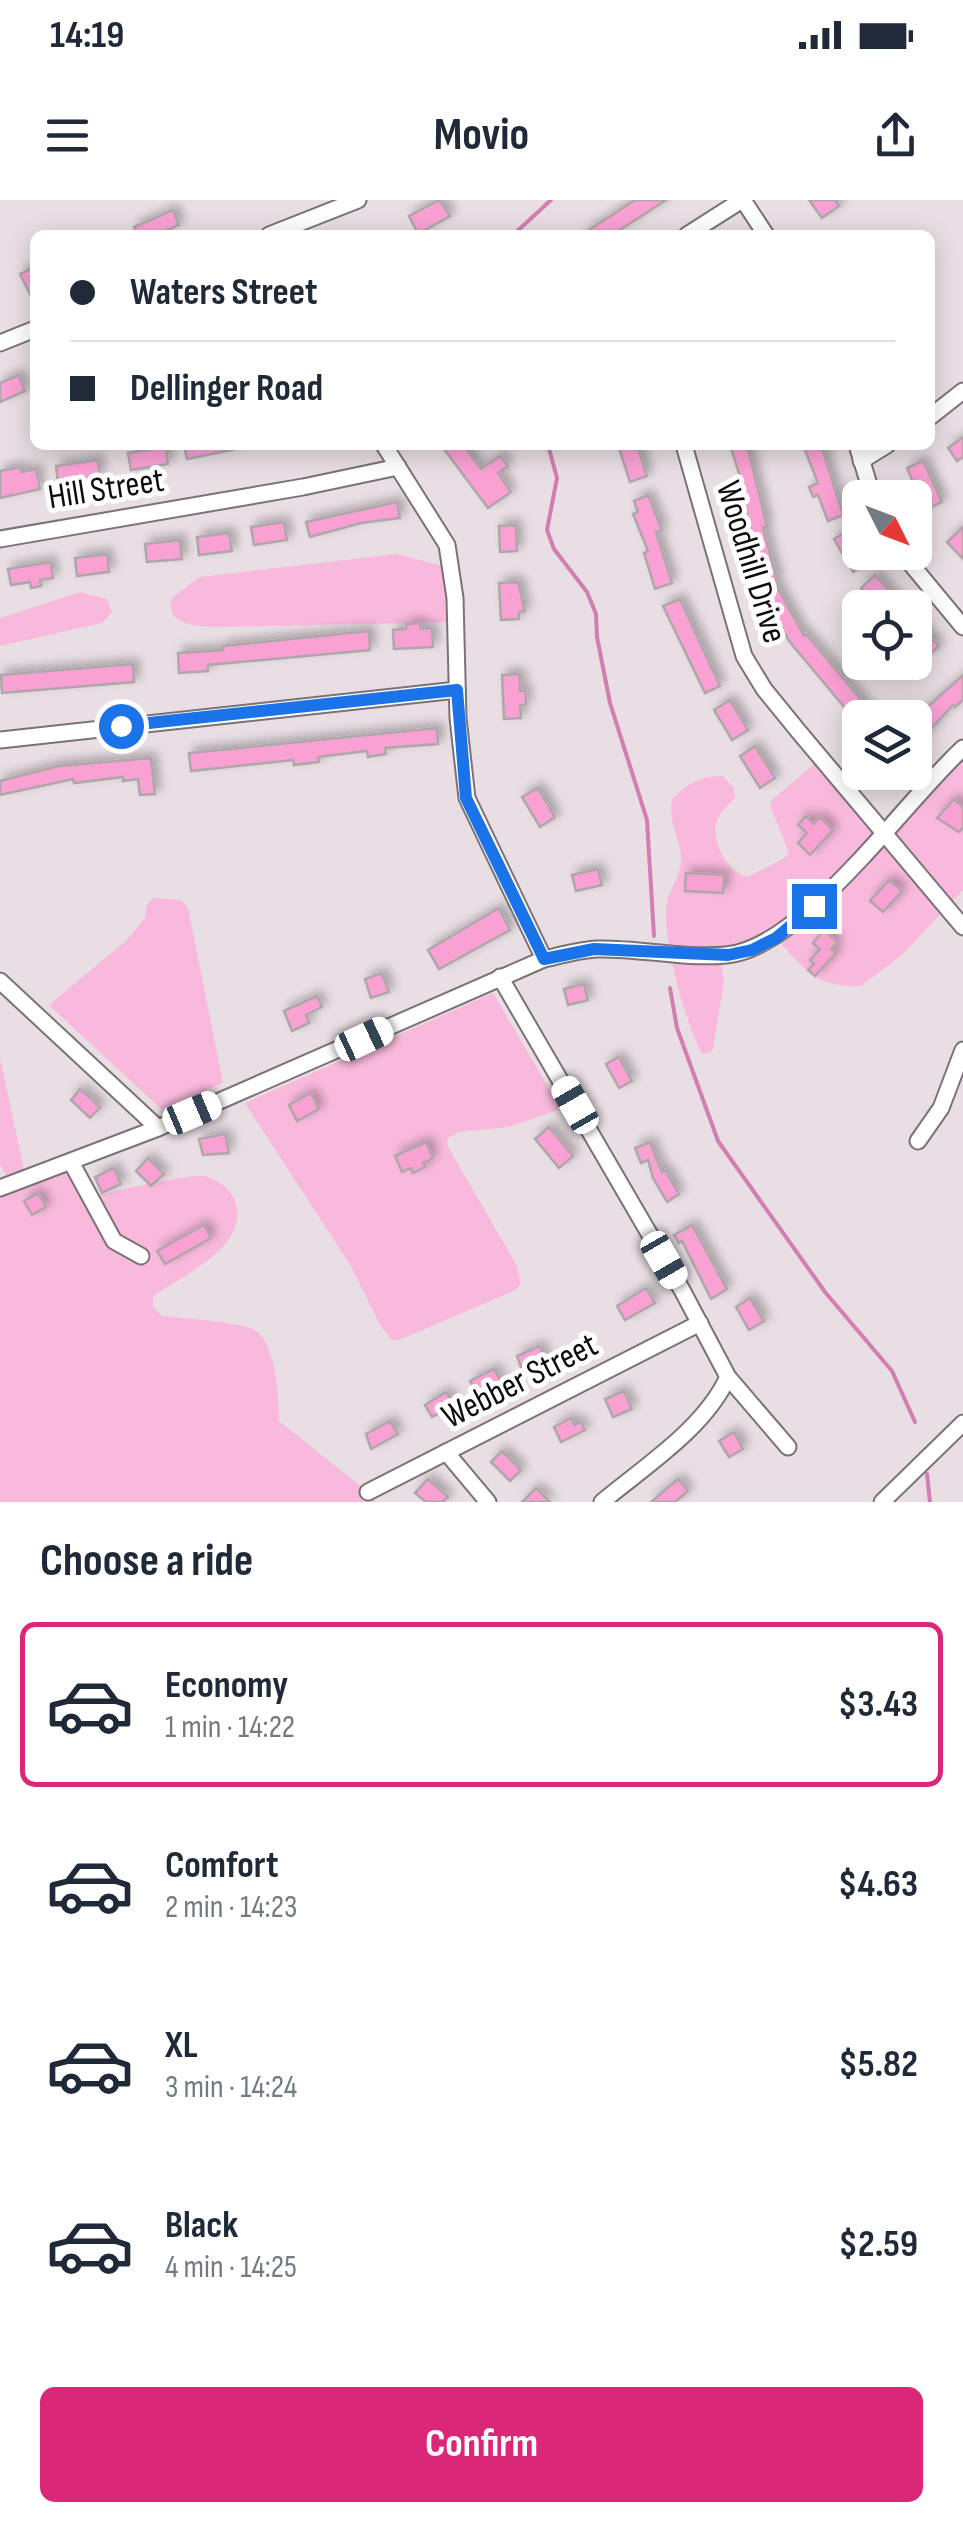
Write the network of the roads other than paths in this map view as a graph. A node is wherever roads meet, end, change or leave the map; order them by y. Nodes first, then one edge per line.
1 (358, 200) edge
2 (743, 200) edge
3 (283, 230) edge
4 (694, 230) edge
5 (763, 230) edge
6 (30, 332) edge
7 (0, 343) edge
8 (963, 391) edge
9 (935, 413) edge
10 (387, 450) edge
11 (685, 450) edge
12 (859, 453) edge
13 (398, 467) junction
14 (867, 480) edge
15 (0, 539) edge
16 (916, 570) edge
17 (963, 627) edge
18 (457, 690) junction
19 (0, 740) edge
20 (963, 748) edge
21 (882, 832) junction
22 (963, 927) edge
23 (544, 959) junction
24 (500, 977) junction
25 (0, 981) edge
26 (963, 1050) edge
27 (158, 1128) junction
28 (918, 1141) dead end
29 (71, 1162) junction
30 (0, 1188) edge
31 (141, 1256) dead end
32 (700, 1323) junction
33 (728, 1377) junction
34 (963, 1424) edge
35 (788, 1447) dead end
36 (446, 1452) junction
37 (368, 1492) dead end
38 (488, 1502) edge
39 (602, 1502) edge
40 (882, 1502) edge

1 - 3 street
2 - 4 street
2 - 5 street
6 - 7 street
8 - 9 street
10 - 13 street
11 - 21 street, Woodhill Drive
12 - 14 street
13 - 15 street, Hill Street
13 - 18 street
16 - 17 street
18 - 19 street
18 - 23 street
20 - 21 street
21 - 22 street, Woodhill Drive
21 - 23 street
23 - 24 street
24 - 27 street
24 - 32 street
25 - 27 street
26 - 28 street
27 - 29 street
29 - 30 street
29 - 31 street
32 - 33 street
32 - 36 street, Webber Street
33 - 35 street
33 - 39 street
34 - 40 street
36 - 37 street, Webber Street
36 - 38 street

